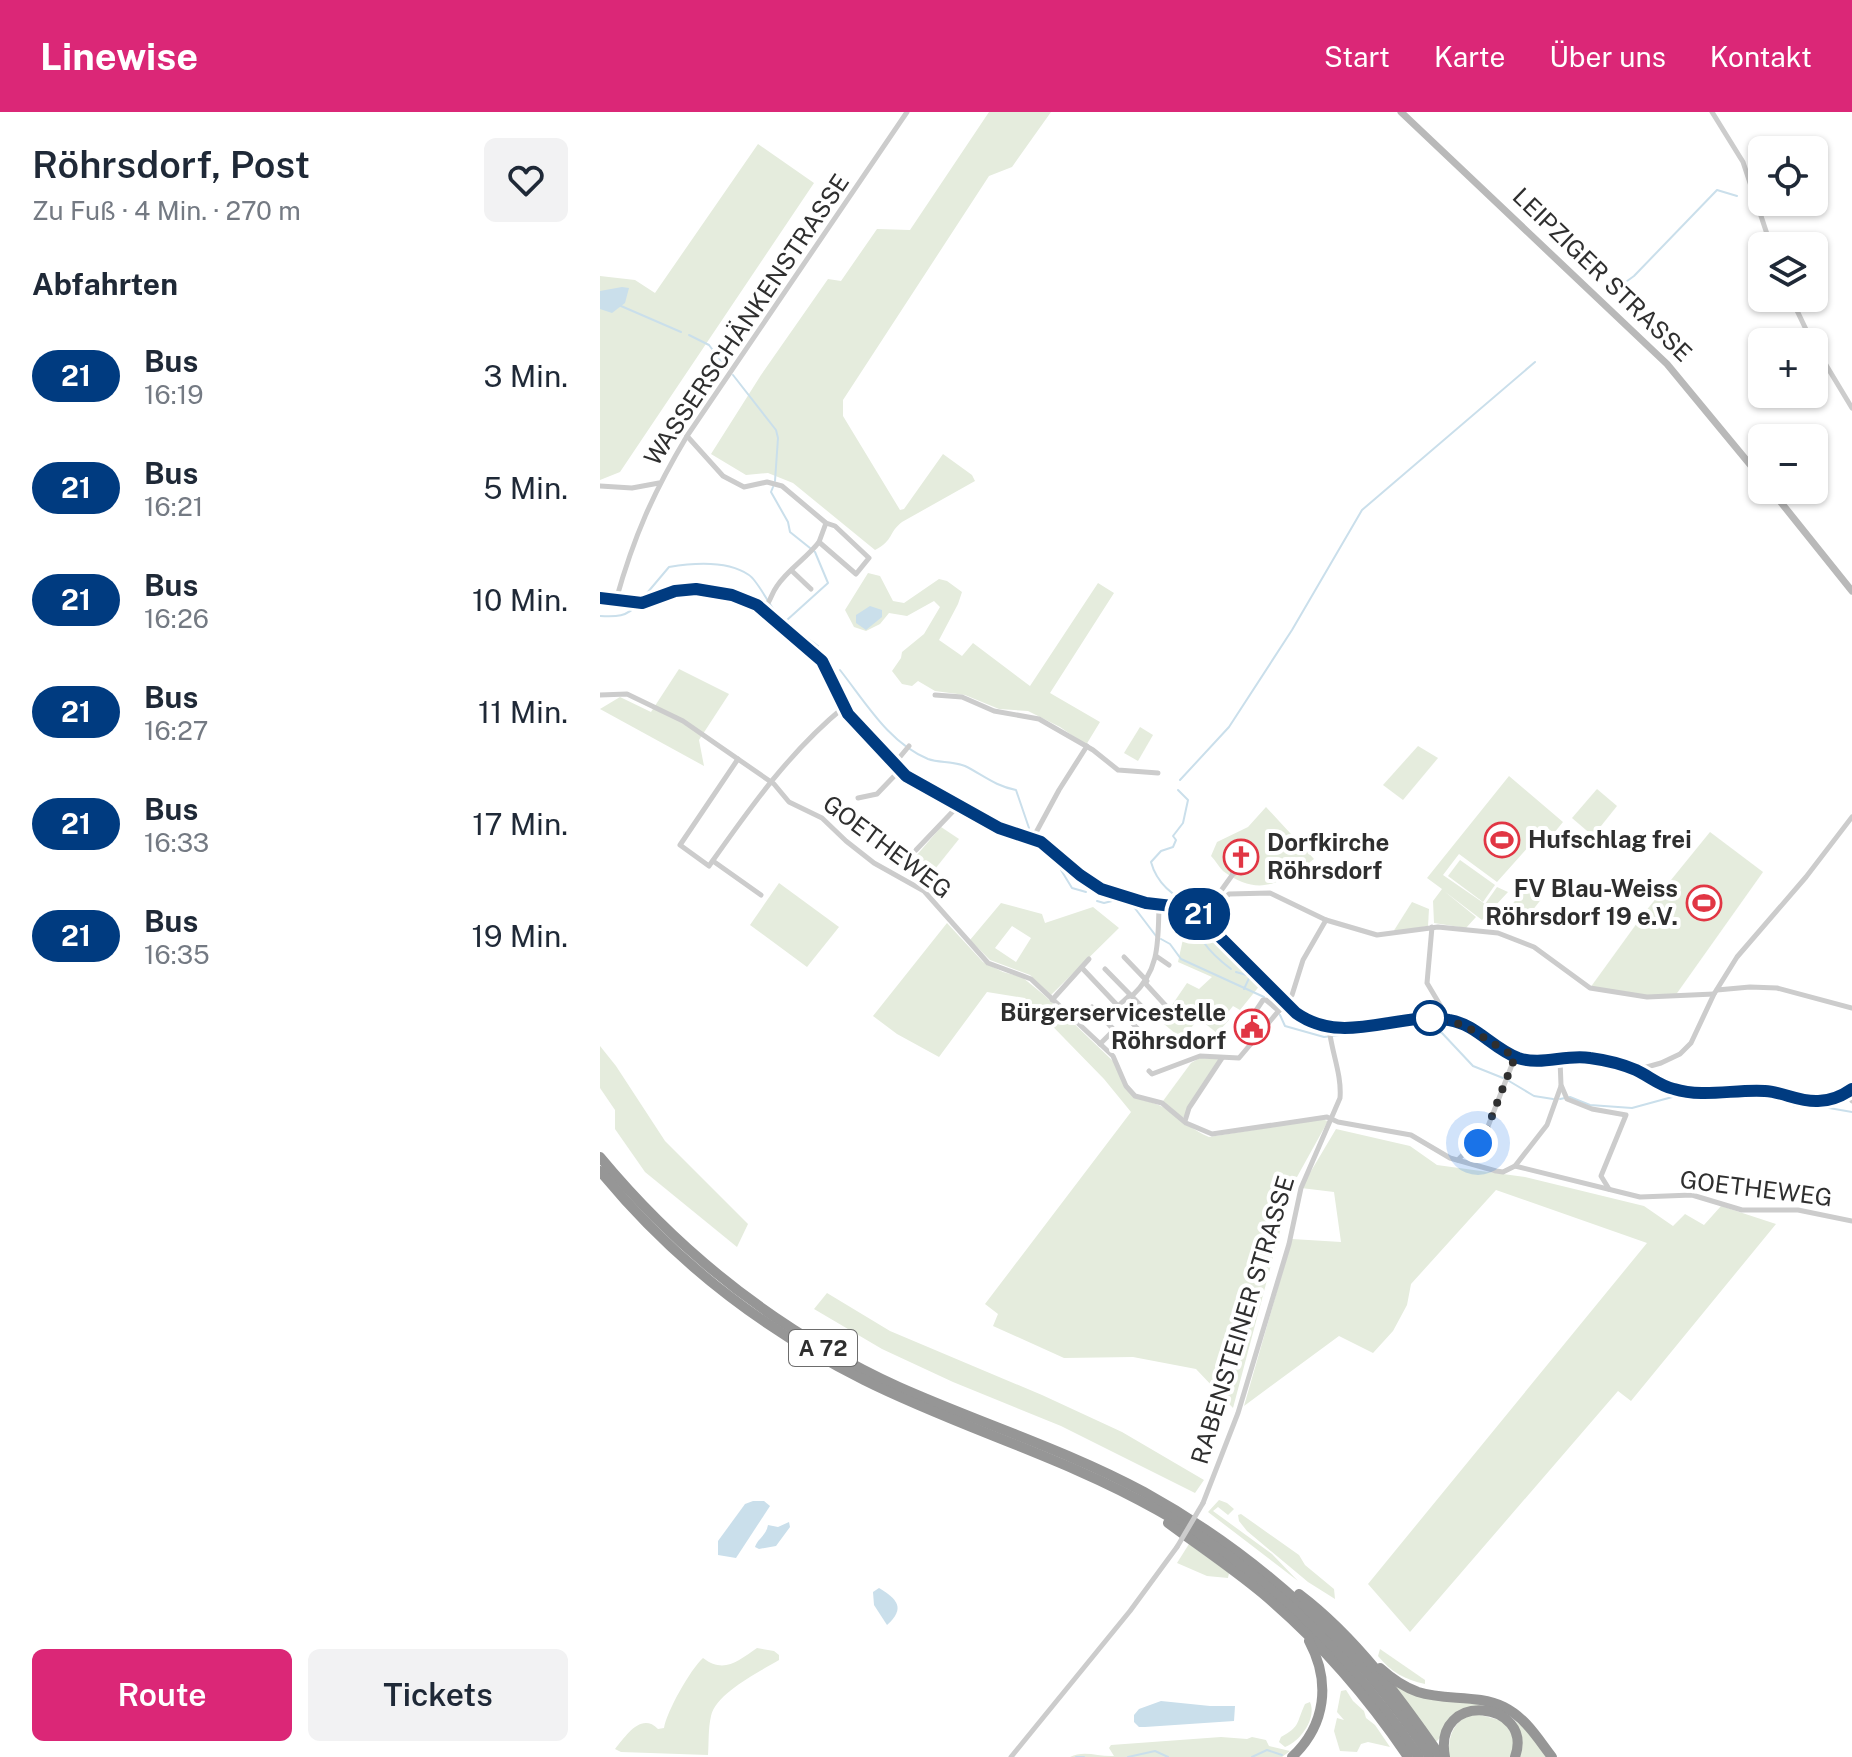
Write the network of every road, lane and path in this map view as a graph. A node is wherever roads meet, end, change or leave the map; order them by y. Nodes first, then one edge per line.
1 (907, 112) edge
2 (1401, 112) edge
3 (1712, 112) edge
4 (1766, 232) edge
5 (1828, 368) edge
6 (1852, 408) edge
7 (687, 436) junction
8 (1748, 462) edge
9 (659, 483) junction
10 (600, 486) edge
11 (1782, 504) edge
12 (826, 523) junction
13 (819, 542) junction
14 (792, 571) junction
15 (811, 589) dead end
16 (1852, 591) edge
17 (600, 598) edge
18 (616, 601) junction
19 (767, 605) junction
20 (600, 695) edge
21 (935, 695) dead end
22 (844, 707) junction
23 (1087, 746) junction
24 (907, 749) dead end
25 (738, 759) junction
26 (897, 767) junction
27 (1158, 773) dead end
28 (769, 782) junction
29 (858, 798) dead end
30 (958, 805) junction
31 (1852, 817) edge
32 (1033, 838) junction
33 (916, 850) dead end
34 (713, 861) junction
35 (1230, 863) dead end
36 (1249, 865) dead end
37 (1233, 874) junction
38 (761, 895) dead end
39 (1159, 905) junction
40 (1204, 914) junction
41 (1326, 920) junction
42 (1432, 927) junction
43 (1156, 956) junction
44 (1124, 957) dead end
45 (1089, 959) dead end
46 (1169, 965) dead end
47 (1082, 969) junction
48 (1105, 969) dead end
49 (1146, 982) junction
50 (1716, 992) junction
51 (1131, 996) junction
52 (1052, 1000) junction
53 (1286, 1002) junction
54 (1117, 1006) junction
55 (1092, 1007) dead end
56 (1167, 1007) dead end
57 (1852, 1008) edge
58 (1279, 1011) junction
59 (1153, 1018) dead end
60 (1449, 1020) junction
61 (1076, 1022) junction
62 (1138, 1029) dead end
63 (1264, 1029) junction
64 (1114, 1030) junction
65 (1329, 1033) junction
66 (1127, 1043) dead end
67 (1100, 1044) junction
68 (1222, 1057) junction
69 (1515, 1057) junction
70 (1560, 1060) junction
71 (1636, 1070) junction
72 (1149, 1071) dead end
73 (1850, 1091) edge
74 (1561, 1098) junction
75 (1852, 1101) edge
76 (1332, 1120) junction
77 (1184, 1122) junction
78 (600, 1157) edge
79 (1458, 1160) junction
80 (1515, 1166) junction
81 (600, 1171) edge
82 (1601, 1176) junction
83 (1589, 1184) junction
84 (1609, 1189) junction
85 (1852, 1221) edge
86 (1148, 1505) junction
87 (1270, 1576) junction
88 (1302, 1629) junction
89 (1360, 1652) junction
90 (1011, 1757) edge
91 (1292, 1757) edge
92 (1408, 1757) edge
93 (1419, 1757) edge
94 (1430, 1757) edge
95 (1443, 1757) edge
96 (1515, 1757) edge
97 (1552, 1757) edge

1 - 7 street, WASSERSCHÄNKENSTRASSE
2 - 8 street, LEIPZIGER STRASSE
3 - 4 street
5 - 6 street
7 - 9 street, WASSERSCHÄNKENSTRASSE
7 - 12 street
9 - 10 street
9 - 18 street, WASSERSCHÄNKENSTRASSE
11 - 16 street
12 - 13 street
12 - 13 street
13 - 14 street
14 - 15 street
14 - 19 street
17 - 18 street
18 - 19 street
19 - 22 street
20 - 25 street, GOETHEWEG
21 - 23 street
22 - 26 street
22 - 28 street
23 - 27 street
23 - 32 street
24 - 26 street
25 - 28 street, GOETHEWEG
25 - 34 street
26 - 29 street
26 - 30 street
28 - 34 street
28 - 52 street, GOETHEWEG
30 - 32 street
30 - 33 street
31 - 50 street
32 - 39 street
34 - 38 street
35 - 37 street
36 - 37 street
37 - 40 street
39 - 40 street
39 - 43 street
40 - 41 street
40 - 53 street
41 - 42 street
41 - 53 street
42 - 50 street
42 - 60 street
43 - 46 street
43 - 49 street
44 - 49 street
45 - 47 street
47 - 52 street
47 - 54 street
48 - 51 street
49 - 51 street
49 - 56 street
50 - 57 street
50 - 71 street
51 - 54 street
51 - 59 street
52 - 61 street, GOETHEWEG
53 - 58 street
53 - 65 street
54 - 62 street
54 - 64 street
55 - 61 street
58 - 63 street
58 - 63 street
60 - 65 street
60 - 69 street
61 - 67 street, GOETHEWEG
63 - 68 street
64 - 66 street
64 - 67 street
65 - 76 street, RABENSTEINER STRASSE
67 - 77 street, GOETHEWEG
68 - 72 street
68 - 77 street
69 - 70 street
69 - 79 street
70 - 71 street
70 - 74 street
71 - 73 street
73 - 75 street
74 - 80 street
74 - 82 street
76 - 77 street, GOETHEWEG
76 - 79 street, GOETHEWEG
76 - 90 street, RABENSTEINER STRASSE, bridge
78 - 87 highway, A 72
79 - 80 street, GOETHEWEG
80 - 83 street, GOETHEWEG
81 - 86 highway, A 72
82 - 83 street
82 - 84 street
83 - 84 street, GOETHEWEG
84 - 85 street, GOETHEWEG
86 - 88 highway
86 - 93 highway, A 72
87 - 89 highway
87 - 94 highway, A 72
88 - 91 highway
88 - 92 highway
89 - 95 highway
89 - 97 highway
95 - 96 highway

